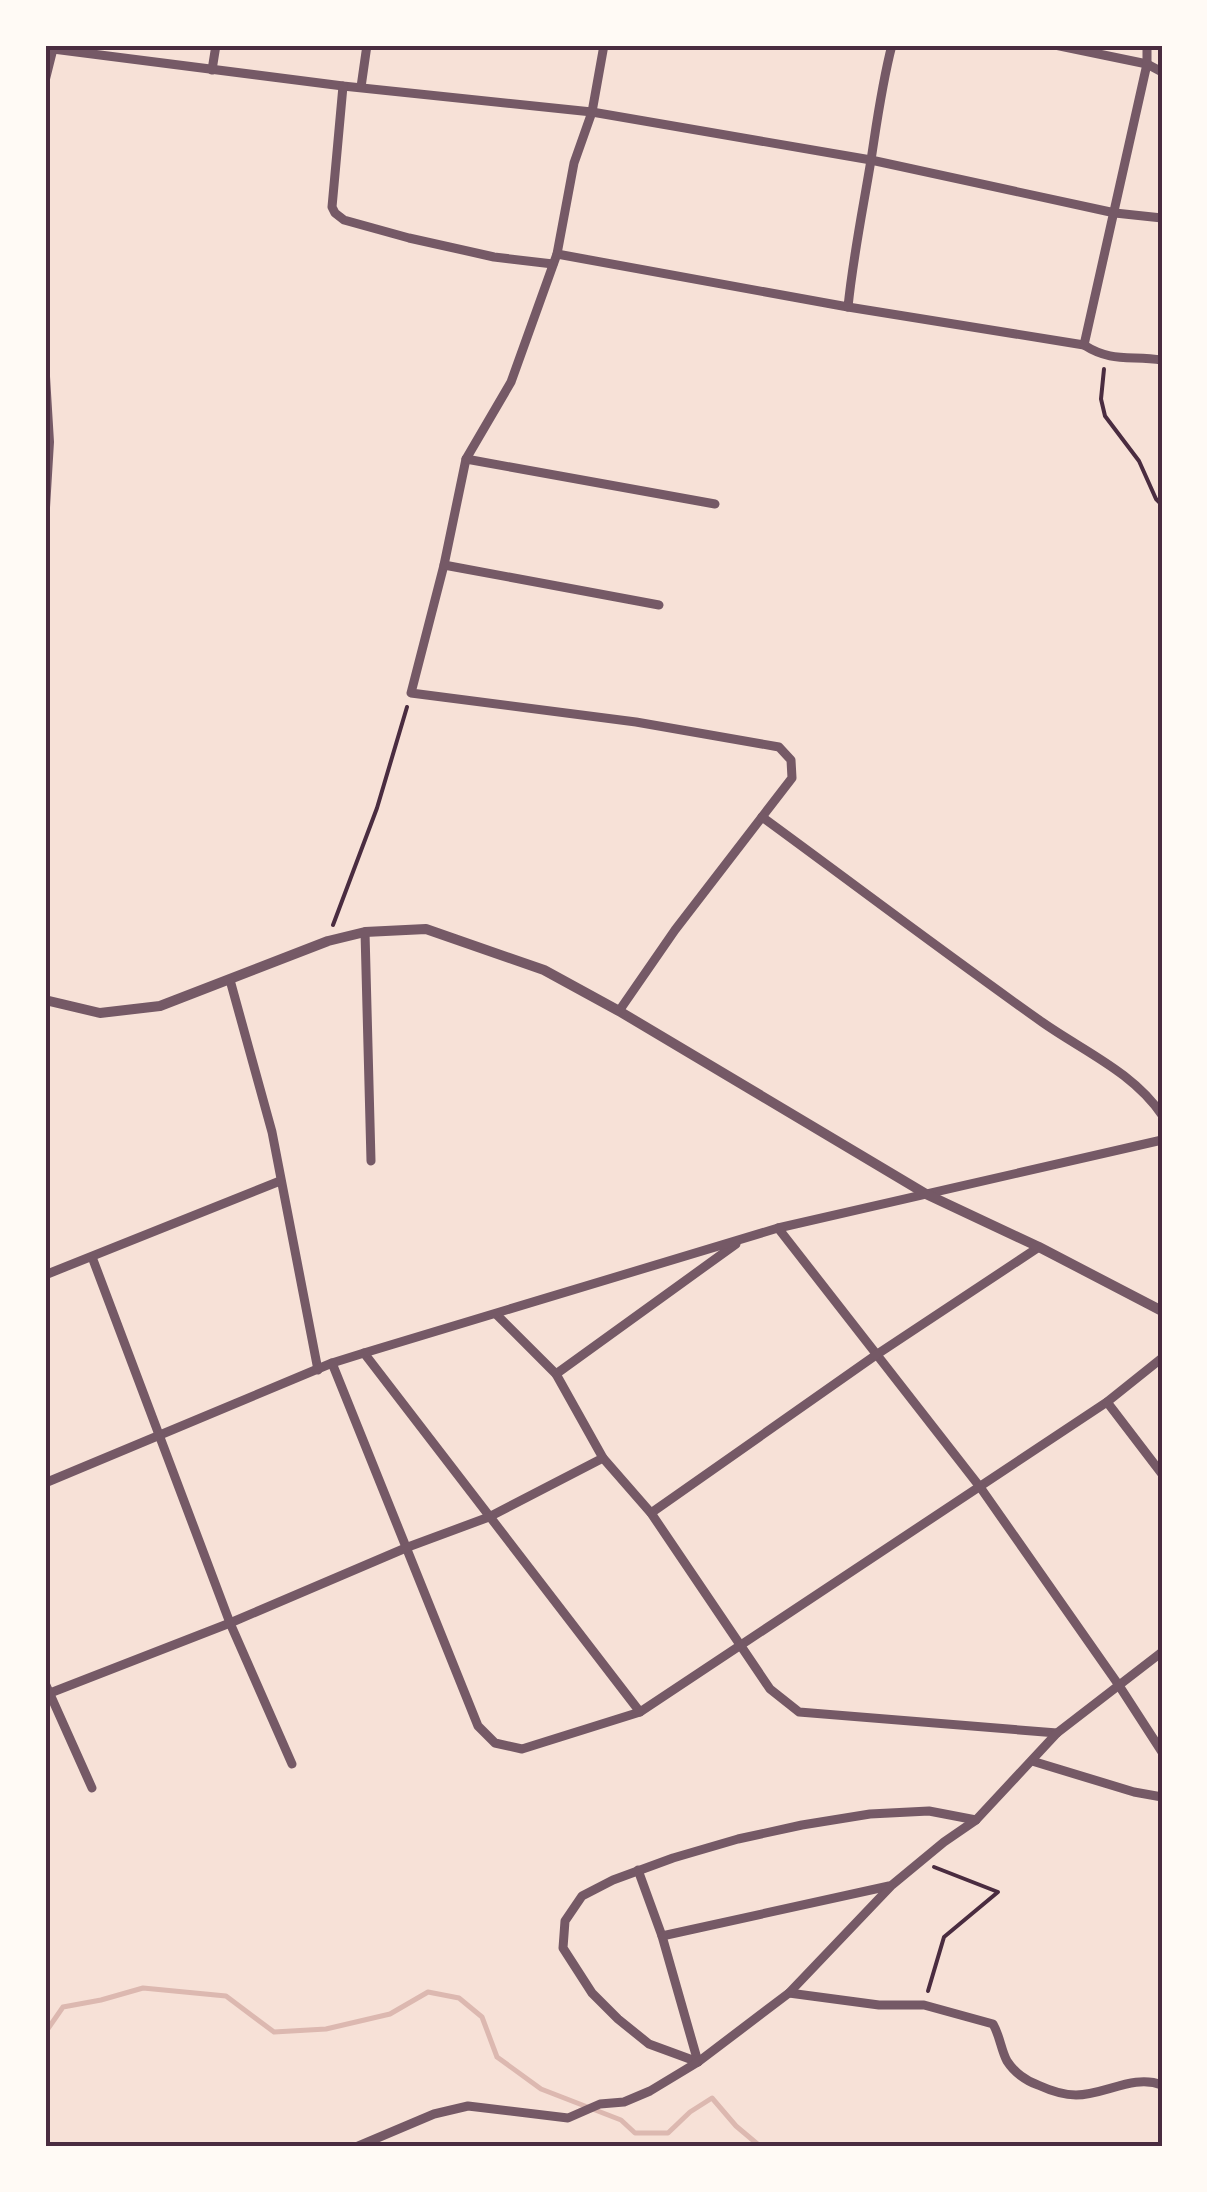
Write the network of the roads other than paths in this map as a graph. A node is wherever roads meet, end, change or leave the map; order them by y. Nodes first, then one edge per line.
1 (216, 45) edge
2 (366, 45) edge
3 (604, 45) edge
4 (892, 45) edge
5 (1055, 45) edge
6 (1146, 45) edge
7 (54, 47) edge
8 (1147, 64) junction
9 (212, 70) junction
10 (1162, 72) edge
11 (45, 81) edge
12 (343, 86) junction
13 (362, 87) junction
14 (592, 112) junction
15 (871, 160) junction
16 (1115, 213) junction
17 (1162, 218) edge
18 (555, 259) junction
19 (848, 306) junction
20 (45, 327) edge
21 (1084, 345) junction
22 (1162, 360) edge
23 (466, 459) junction
24 (715, 504) dead end
25 (45, 557) edge
26 (444, 565) junction
27 (659, 605) dead end
28 (762, 818) junction
29 (364, 932) junction
30 (230, 980) junction
31 (45, 1000) edge
32 (619, 1011) junction
33 (1162, 1115) edge
34 (1162, 1140) edge
35 (371, 1162) dead end
36 (280, 1182) junction
37 (926, 1194) junction
38 (778, 1228) junction
39 (742, 1239) junction
40 (1040, 1247) junction
41 (92, 1257) junction
42 (45, 1275) edge
43 (1162, 1311) edge
44 (496, 1314) junction
45 (364, 1353) junction
46 (876, 1356) junction
47 (1162, 1358) edge
48 (332, 1363) junction
49 (318, 1370) junction
50 (556, 1374) junction
51 (1107, 1402) junction
52 (158, 1435) junction
53 (603, 1458) junction
54 (1162, 1474) edge
55 (45, 1483) edge
56 (980, 1486) junction
57 (651, 1513) junction
58 (490, 1517) junction
59 (408, 1547) junction
60 (230, 1623) junction
61 (741, 1647) junction
62 (1162, 1652) edge
63 (1118, 1684) junction
64 (46, 1691) edge
65 (640, 1712) junction
66 (1057, 1733) junction
67 (1162, 1752) edge
68 (1032, 1761) junction
69 (292, 1764) dead end
70 (92, 1788) dead end
71 (1162, 1797) edge
72 (976, 1820) junction
73 (638, 1870) junction
74 (892, 1885) junction
75 (662, 1936) junction
76 (789, 1992) junction
77 (698, 2062) junction
78 (1162, 2085) edge
79 (356, 2147) edge

1 - 9 street
2 - 13 street
3 - 14 street
4 - 15 street
5 - 8 street
6 - 8 street
7 - 9 street
7 - 11 street
8 - 10 street
8 - 16 street
9 - 12 street
12 - 13 street
12 - 18 street
13 - 14 street
14 - 15 street
14 - 18 street
15 - 16 street
15 - 19 street
16 - 17 street
16 - 21 street
18 - 19 street
18 - 23 street
19 - 21 street
20 - 25 lane
21 - 22 street
23 - 24 street
23 - 26 street
26 - 27 street
26 - 28 street
28 - 32 street
28 - 33 street
29 - 30 street
29 - 32 street
29 - 35 street
30 - 31 street
30 - 36 street
32 - 37 street
34 - 37 street
36 - 41 street
36 - 49 street
37 - 38 street
37 - 40 street
38 - 39 street
38 - 46 street
39 - 44 street
39 - 50 street
40 - 43 street
40 - 46 street
41 - 42 street
41 - 52 street
44 - 45 street
44 - 50 street
45 - 48 street
45 - 58 street
46 - 56 street
46 - 57 street
47 - 51 street
48 - 49 street
48 - 59 street
49 - 52 street
50 - 53 street
51 - 54 street
51 - 56 street
52 - 55 street
52 - 60 street
53 - 57 street
53 - 58 street
56 - 61 street
56 - 63 street
57 - 61 street
58 - 59 street
58 - 65 street
59 - 60 street
59 - 65 street
60 - 64 street
60 - 69 street
61 - 65 street
61 - 66 street
62 - 63 street
63 - 66 street
63 - 67 street
64 - 70 street
66 - 68 street
68 - 71 street
68 - 72 street
72 - 73 street
72 - 74 street
73 - 75 street
73 - 77 street
74 - 75 street
74 - 76 street
75 - 77 street
76 - 77 street
76 - 78 street
77 - 79 street

